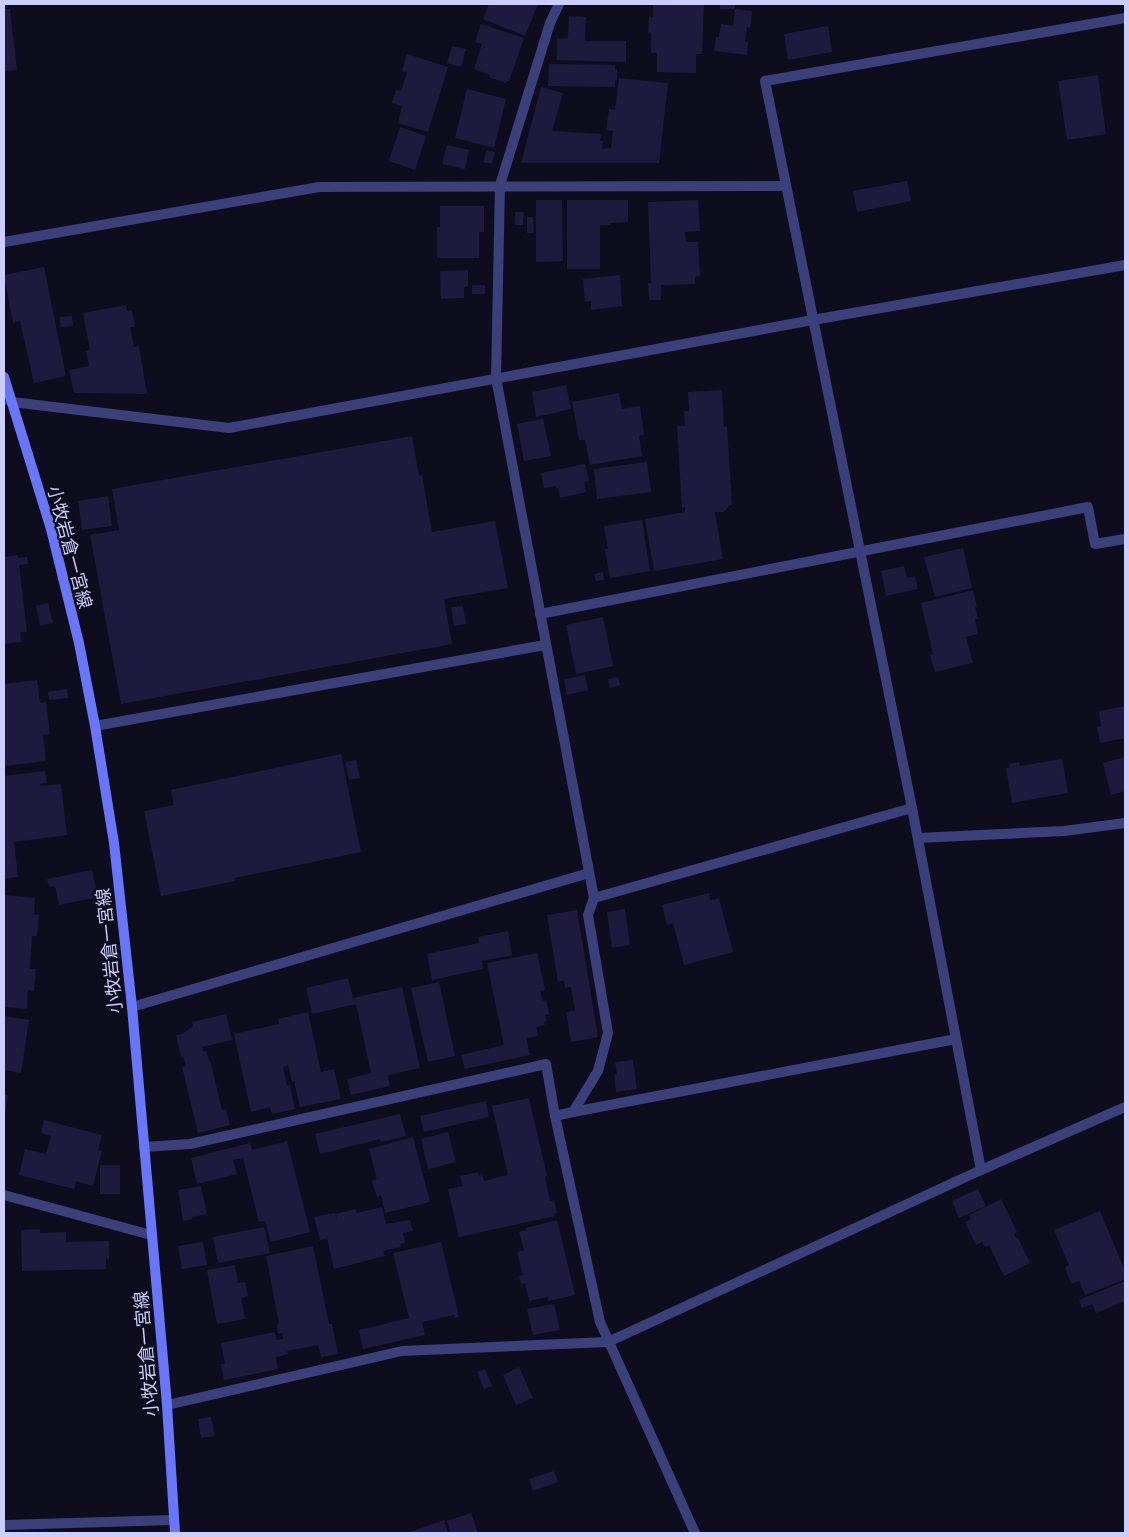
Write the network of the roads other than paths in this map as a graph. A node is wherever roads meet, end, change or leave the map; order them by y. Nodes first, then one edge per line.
1 (559, 4) edge
2 (1125, 18) edge
3 (500, 185) junction
4 (786, 186) junction
5 (4, 242) edge
6 (1125, 265) edge
7 (813, 320) junction
8 (4, 378) edge
9 (496, 378) junction
10 (8, 400) edge
11 (1125, 539) edge
12 (860, 552) junction
13 (540, 614) junction
14 (545, 645) junction
15 (95, 726) junction
16 (912, 808) junction
17 (1125, 823) edge
18 (918, 838) junction
19 (589, 874) junction
20 (594, 898) junction
21 (132, 1007) junction
22 (956, 1039) junction
23 (1125, 1107) edge
24 (573, 1112) junction
25 (555, 1116) junction
26 (144, 1147) junction
27 (981, 1170) junction
28 (4, 1195) edge
29 (151, 1234) junction
30 (608, 1342) junction
31 (167, 1405) junction
32 (174, 1520) junction
33 (4, 1525) edge
34 (175, 1533) edge
35 (695, 1533) edge

1 - 3 street
2 - 4 street
3 - 4 street
3 - 5 street
3 - 9 street
4 - 7 street
6 - 7 street
7 - 9 street
7 - 12 street
8 - 10 main road, 小牧岩倉一宮線
9 - 10 street
9 - 13 street
10 - 15 main road, 小牧岩倉一宮線
11 - 12 street
12 - 13 street
12 - 16 street
13 - 14 street
14 - 15 street
14 - 19 street
15 - 21 main road, 小牧岩倉一宮線
16 - 18 street
16 - 20 street
17 - 18 street
18 - 22 street
19 - 20 street
19 - 21 street
20 - 24 street
21 - 26 main road, 小牧岩倉一宮線
22 - 24 street
22 - 27 street
23 - 27 street
24 - 25 street
25 - 26 street
25 - 30 street
26 - 29 main road, 小牧岩倉一宮線
27 - 30 street
28 - 29 street
29 - 31 main road, 小牧岩倉一宮線
30 - 31 street
30 - 35 street
31 - 32 main road, 小牧岩倉一宮線
32 - 33 street
32 - 34 main road, 小牧岩倉一宮線

